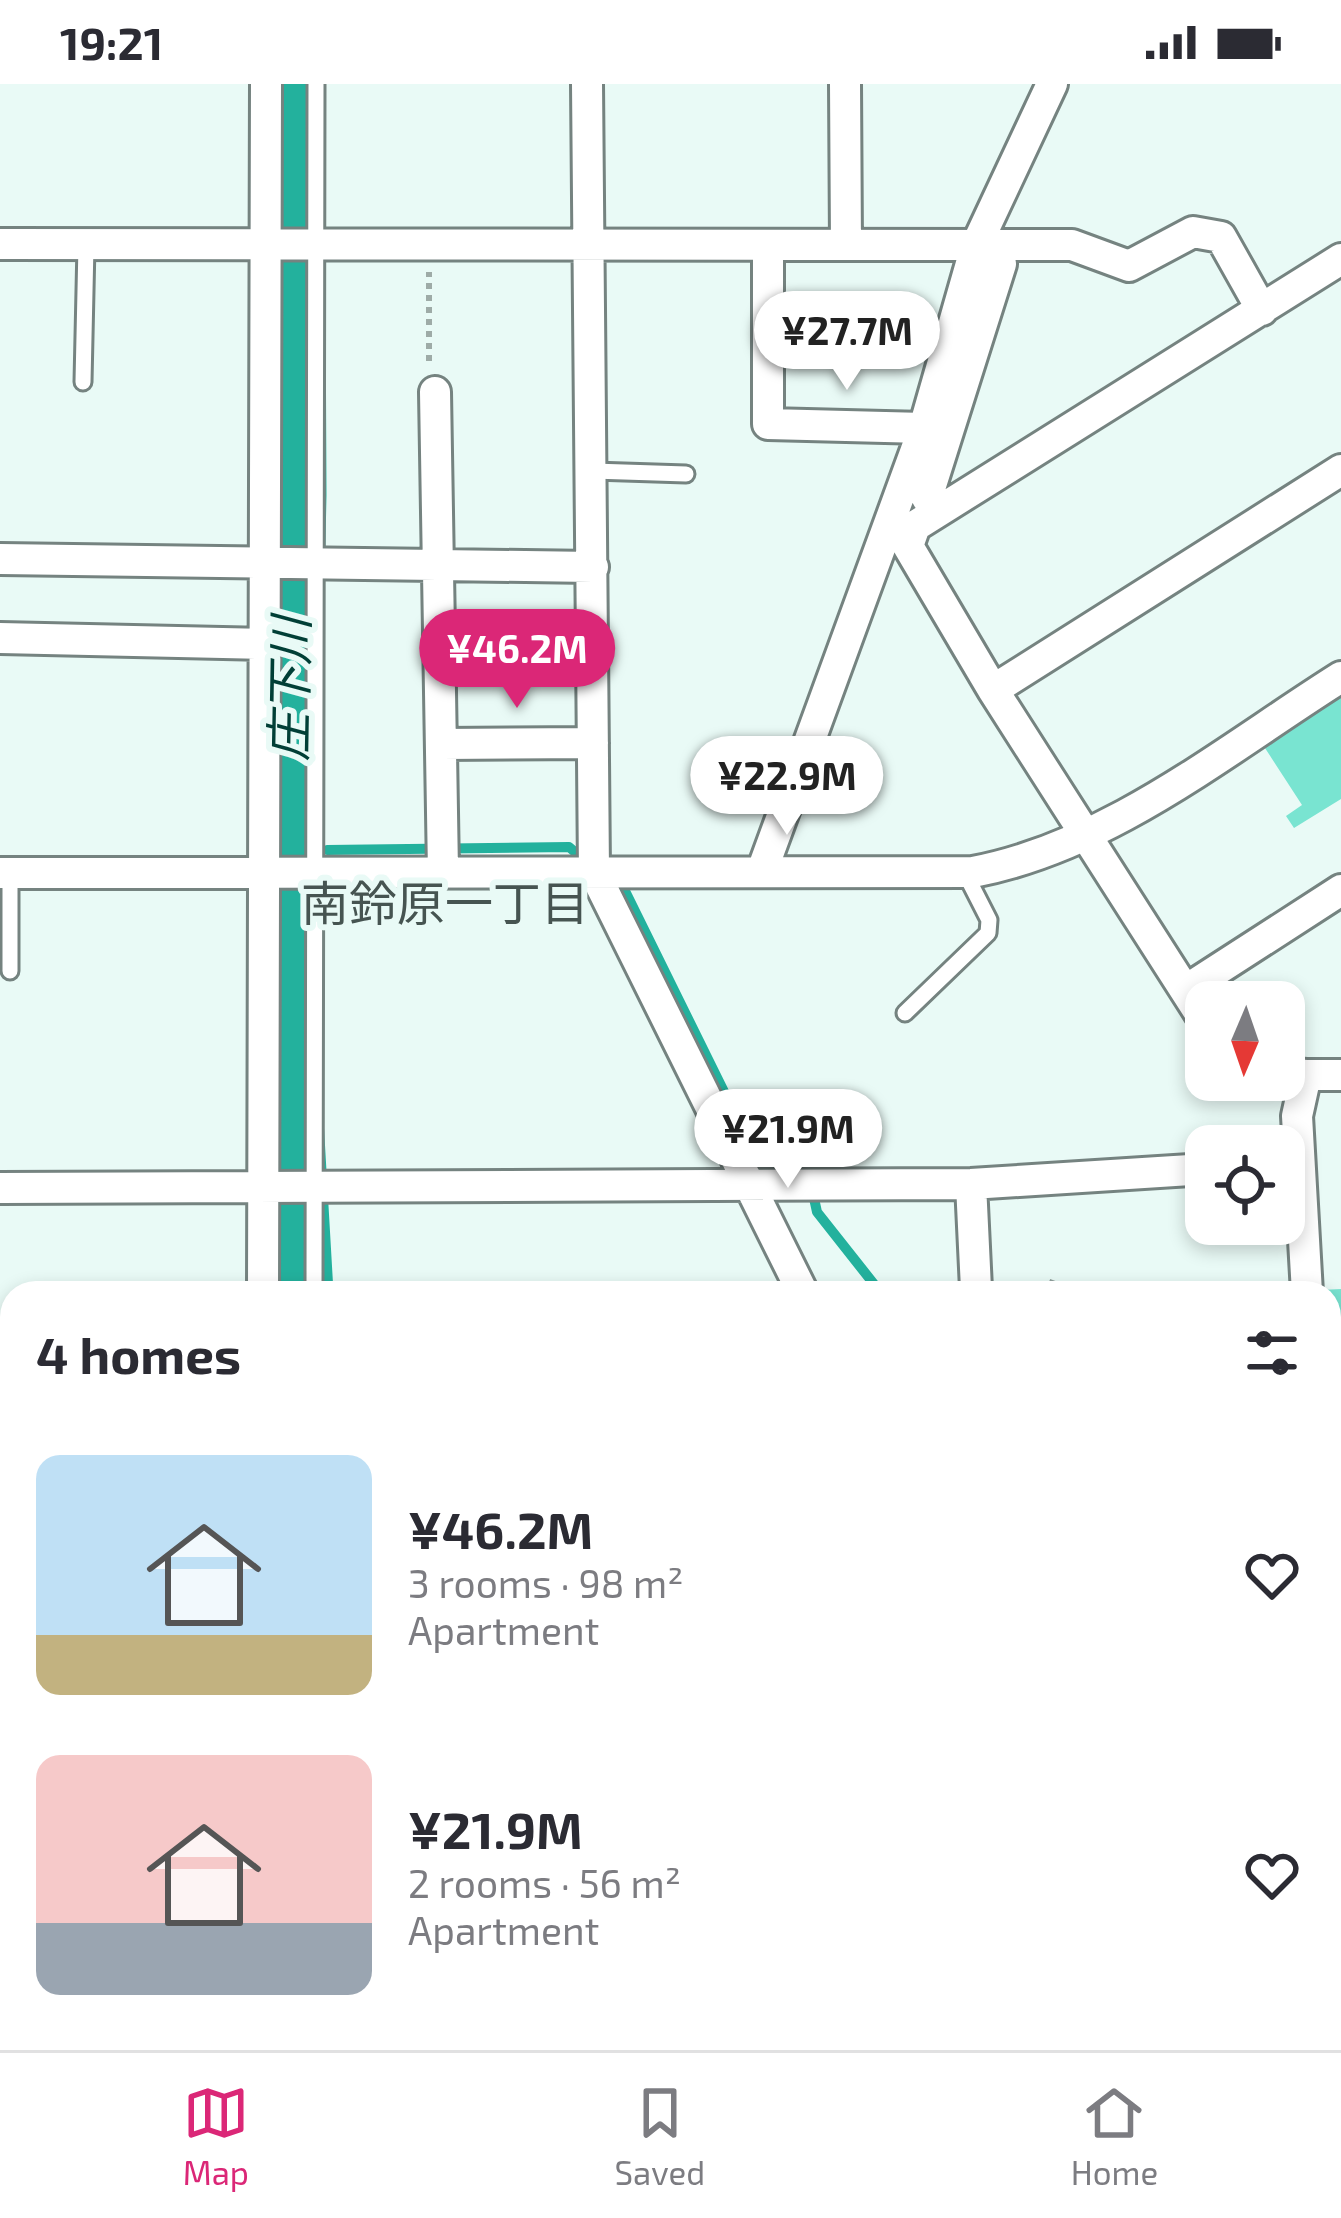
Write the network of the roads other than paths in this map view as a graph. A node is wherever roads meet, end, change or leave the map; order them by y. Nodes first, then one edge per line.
1 (266, 84) edge
2 (316, 84) edge
3 (587, 84) edge
4 (845, 84) edge
5 (1052, 84) edge
6 (0, 244) edge
7 (591, 244) junction
8 (846, 244) junction
9 (86, 245) junction
10 (271, 245) junction
11 (312, 245) junction
12 (769, 246) junction
13 (987, 246) junction
14 (1341, 259) edge
15 (1262, 310) junction
16 (83, 382) dead end
17 (436, 392) road end
18 (924, 428) junction
19 (1341, 470) edge
20 (592, 471) junction
21 (686, 474) dead end
22 (937, 512) junction
23 (0, 559) edge
24 (269, 559) junction
25 (313, 560) junction
26 (441, 563) junction
27 (593, 567) junction
28 (0, 638) edge
29 (263, 644) junction
30 (1341, 677) edge
31 (993, 689) junction
32 (592, 743) junction
33 (442, 744) junction
34 (1087, 837) junction
35 (762, 871) junction
36 (964, 871) junction
37 (270, 872) junction
38 (313, 872) junction
39 (443, 872) junction
40 (594, 872) junction
41 (5, 873) edge
42 (1341, 890) edge
43 (10, 971) dead end
44 (1200, 981) edge
45 (1185, 988) edge
46 (905, 1012) dead end
47 (1305, 1074) edge
48 (1341, 1075) edge
49 (1185, 1169) edge
50 (971, 1184) junction
51 (748, 1186) junction
52 (0, 1188) edge
53 (261, 1190) junction
54 (315, 1190) junction
55 (1301, 1245) edge
56 (263, 1281) edge
57 (314, 1281) edge
58 (797, 1281) edge
59 (976, 1281) edge
60 (1306, 1281) edge

1 - 10 street
2 - 11 lane
3 - 7 street
4 - 8 street
5 - 13 street
6 - 9 street
7 - 11 street
7 - 12 street
7 - 20 street
8 - 12 street
8 - 13 street
9 - 10 street
9 - 16 lane
10 - 11 street
10 - 24 street
11 - 25 lane
12 - 18 street
13 - 15 street
13 - 18 street
13 - 22 street
14 - 15 street
15 - 22 street
17 - 26 street
18 - 35 street
19 - 31 street
20 - 21 lane
20 - 27 street
22 - 31 street
23 - 24 street
24 - 25 street
24 - 29 street
25 - 26 street
25 - 38 lane
26 - 27 street
26 - 33 street
27 - 32 street
28 - 29 street
29 - 37 street
30 - 34 street
31 - 34 street
32 - 33 street
32 - 40 street
33 - 39 street
34 - 36 street
34 - 45 street
35 - 36 street
35 - 40 street
36 - 46 lane
37 - 38 street
37 - 41 street
37 - 53 street
38 - 39 street
38 - 54 lane
39 - 40 street
40 - 51 street
41 - 43 lane
42 - 44 street
47 - 48 street
49 - 50 street
50 - 51 street
50 - 59 street
51 - 54 street
51 - 58 street
52 - 53 street
53 - 54 street
53 - 56 street
54 - 57 lane
55 - 60 street

